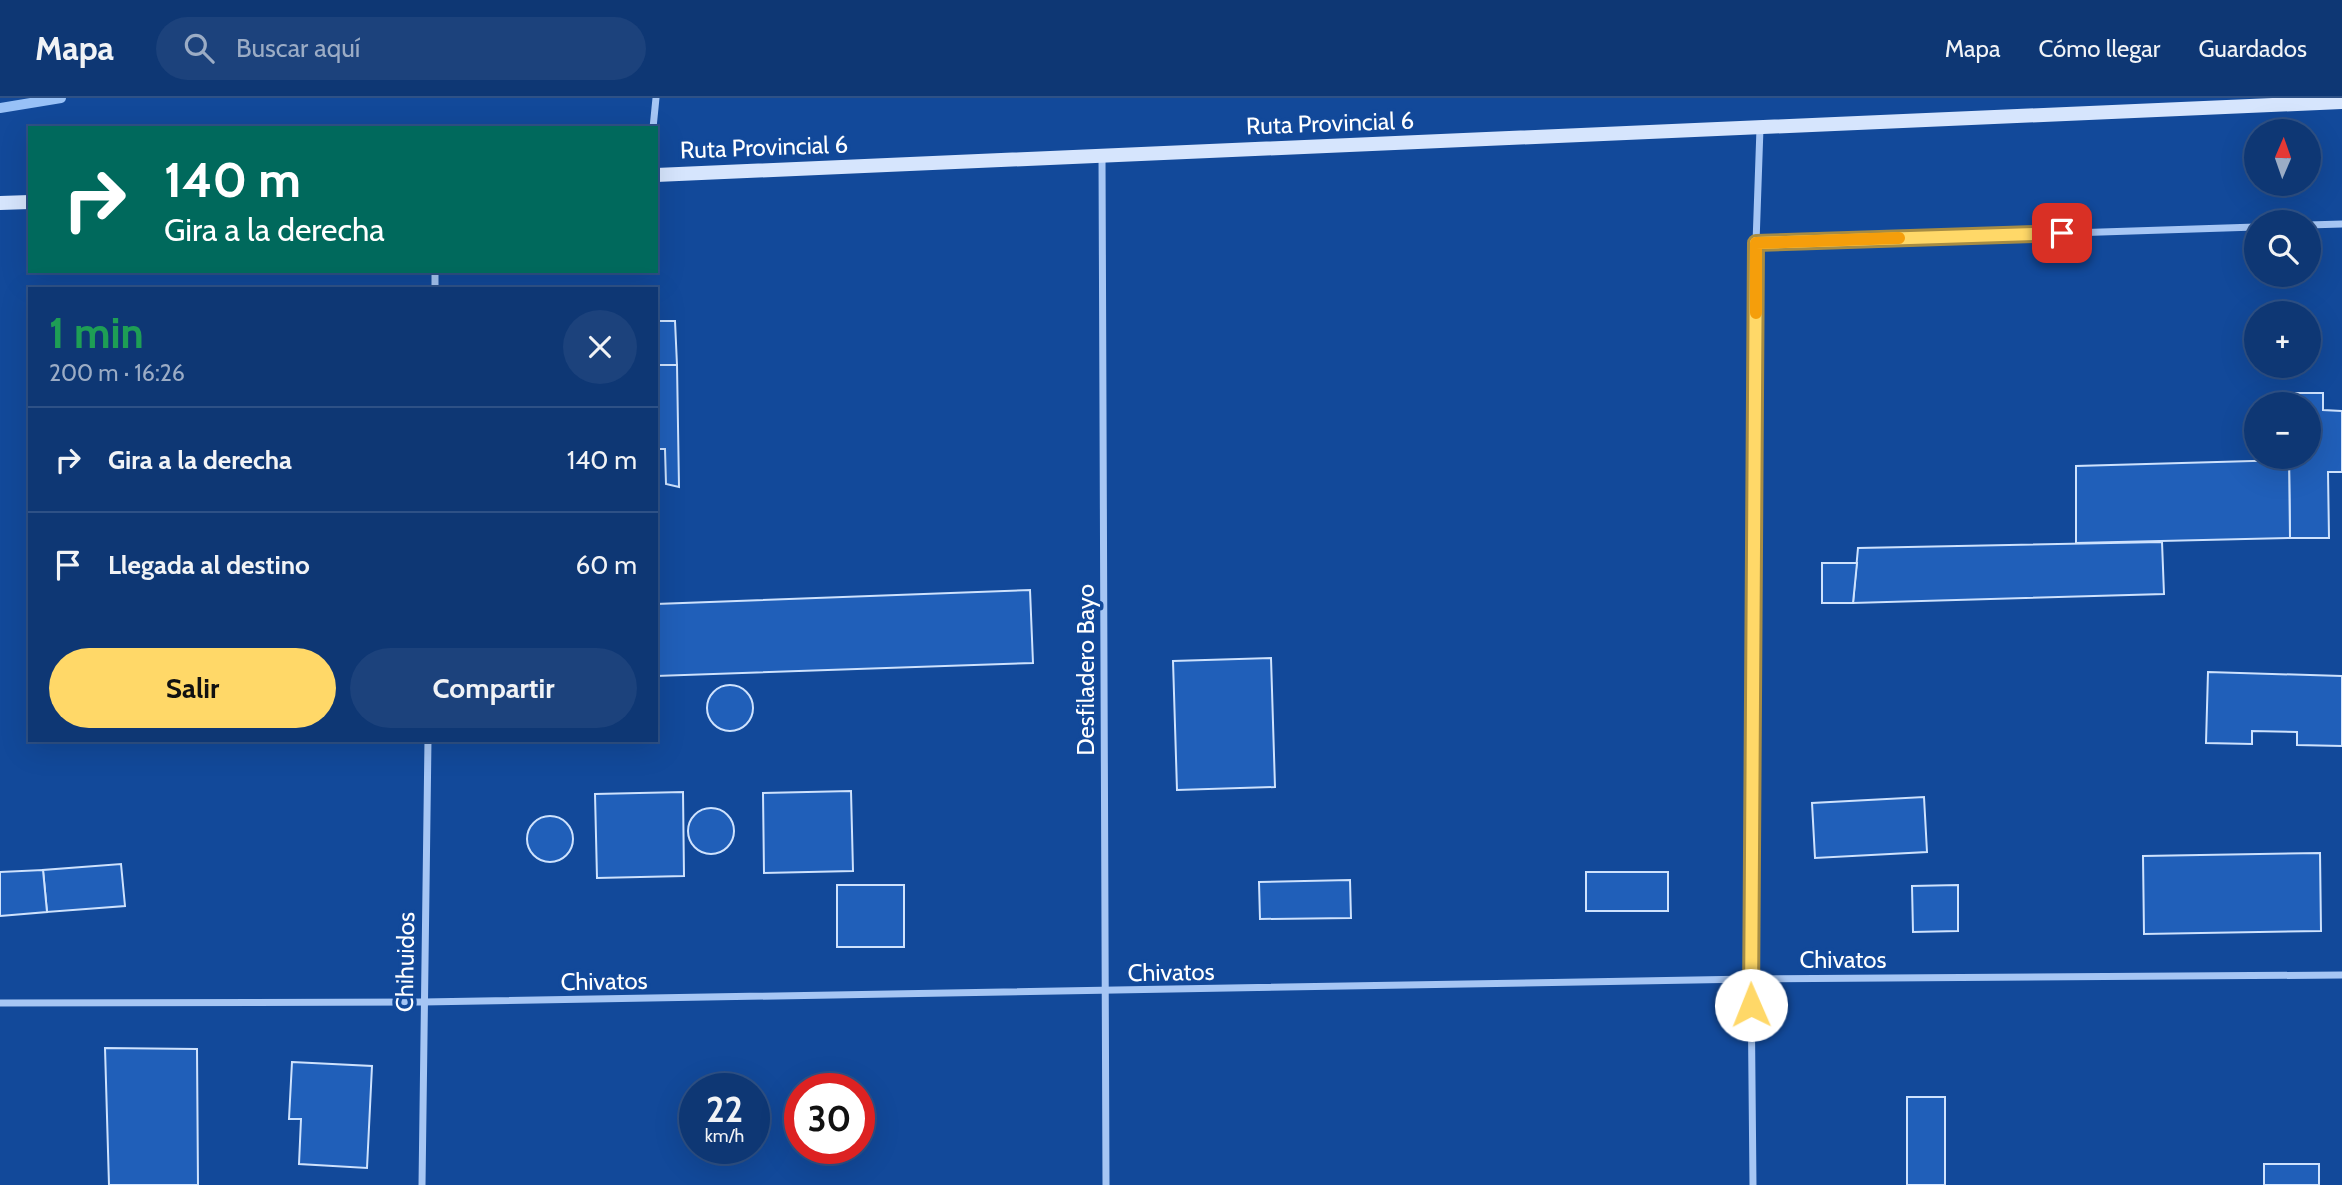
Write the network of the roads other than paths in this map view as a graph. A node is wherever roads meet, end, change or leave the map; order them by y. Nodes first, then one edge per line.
1 (656, 98) edge
2 (2342, 102) edge
3 (653, 126) edge
4 (1760, 127) junction
5 (1102, 155) junction
6 (658, 175) edge
7 (28, 202) edge
8 (0, 203) edge
9 (2342, 224) edge
10 (2321, 225) edge
11 (2244, 227) edge
12 (1756, 243) junction
13 (428, 742) edge
14 (2342, 975) edge
15 (1751, 979) junction
16 (1106, 993) junction
17 (423, 1002) junction
18 (0, 1003) edge
19 (422, 1185) edge
20 (1105, 1185) edge
21 (1754, 1185) edge

1 - 3 street
2 - 4 main road, Ruta Provincial 6
4 - 5 main road, Ruta Provincial 6
4 - 12 street
5 - 6 main road, Ruta Provincial 6
5 - 16 street, Desfiladero Bayo
7 - 8 main road
9 - 10 street
11 - 12 street
12 - 15 street
13 - 17 street, Chihuidos
14 - 15 street, Chivatos
15 - 16 street, Chivatos
15 - 21 street
16 - 17 street, Chivatos
16 - 20 street, Desfiladero Bayo
17 - 18 street, Chivatos
17 - 19 street, Chihuidos

